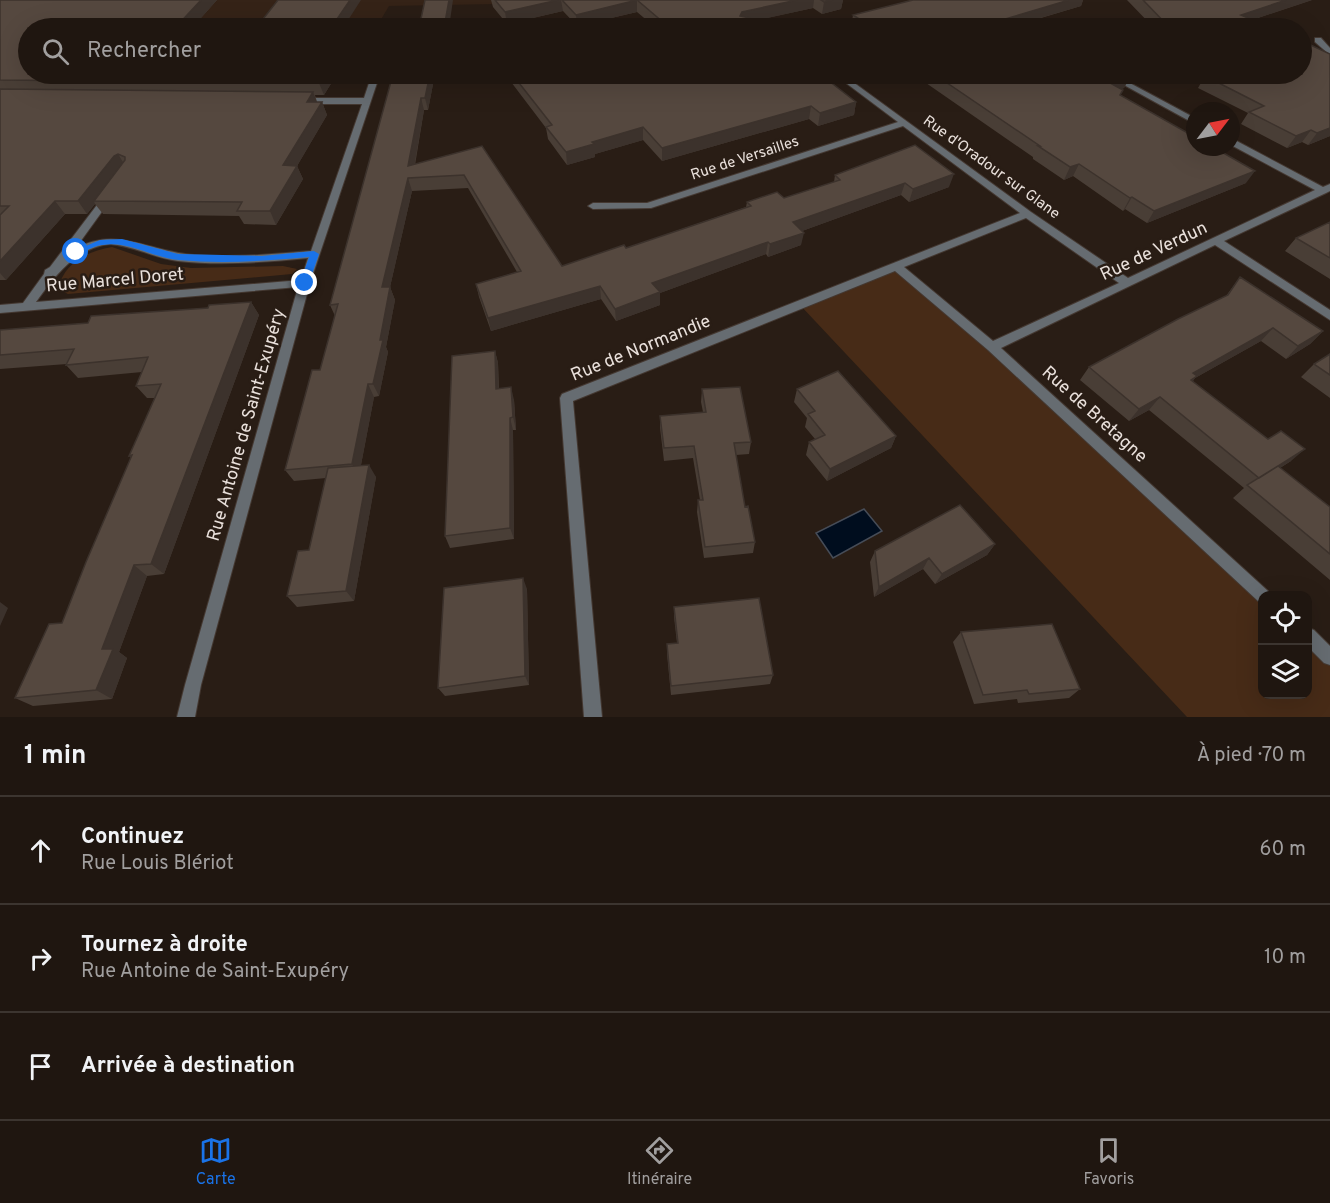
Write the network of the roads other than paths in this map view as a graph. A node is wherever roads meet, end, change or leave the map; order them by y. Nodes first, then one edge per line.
1 (1318, 40) dead end
2 (1330, 53) edge
3 (372, 84) edge
4 (851, 84) edge
5 (1127, 84) edge
6 (295, 101) edge
7 (366, 101) junction
8 (1186, 116) edge
9 (904, 123) junction
10 (1240, 146) edge
11 (1327, 189) edge
12 (113, 190) edge
13 (593, 206) dead end
14 (1027, 214) junction
15 (1216, 241) junction
16 (314, 254) junction
17 (896, 266) junction
18 (50, 273) junction
19 (305, 283) junction
20 (1127, 283) junction
21 (26, 307) junction
22 (0, 309) edge
23 (1330, 316) edge
24 (992, 347) junction
25 (1258, 591) edge
26 (1312, 640) edge
27 (1330, 657) edge
28 (186, 717) edge
29 (594, 717) edge

1 - 2 street
3 - 7 street, Rue Antoine de Saint-Exupéry
4 - 9 street, Rue d'Oradour sur Glane
5 - 8 street
6 - 7 street
7 - 16 street, Rue Antoine de Saint-Exupéry
9 - 13 street, Rue de Versailles
9 - 14 street, Rue d'Oradour sur Glane
10 - 11 street
11 - 15 street, Rue de Verdun
12 - 18 street
14 - 17 street, Rue de Normandie
14 - 20 street, Rue d'Oradour sur Glane
15 - 20 street, Rue de Verdun
15 - 23 street
16 - 18 street
16 - 19 street, Rue Antoine de Saint-Exupéry
17 - 24 street, Rue de Bretagne
17 - 29 street, Rue de Normandie
18 - 21 street
19 - 21 street, Rue Marcel Doret
19 - 28 street, Rue Antoine de Saint-Exupéry
20 - 24 street, Rue de Verdun
21 - 22 street, Rue Marcel Doret
24 - 25 street, Rue de Bretagne
26 - 27 street

